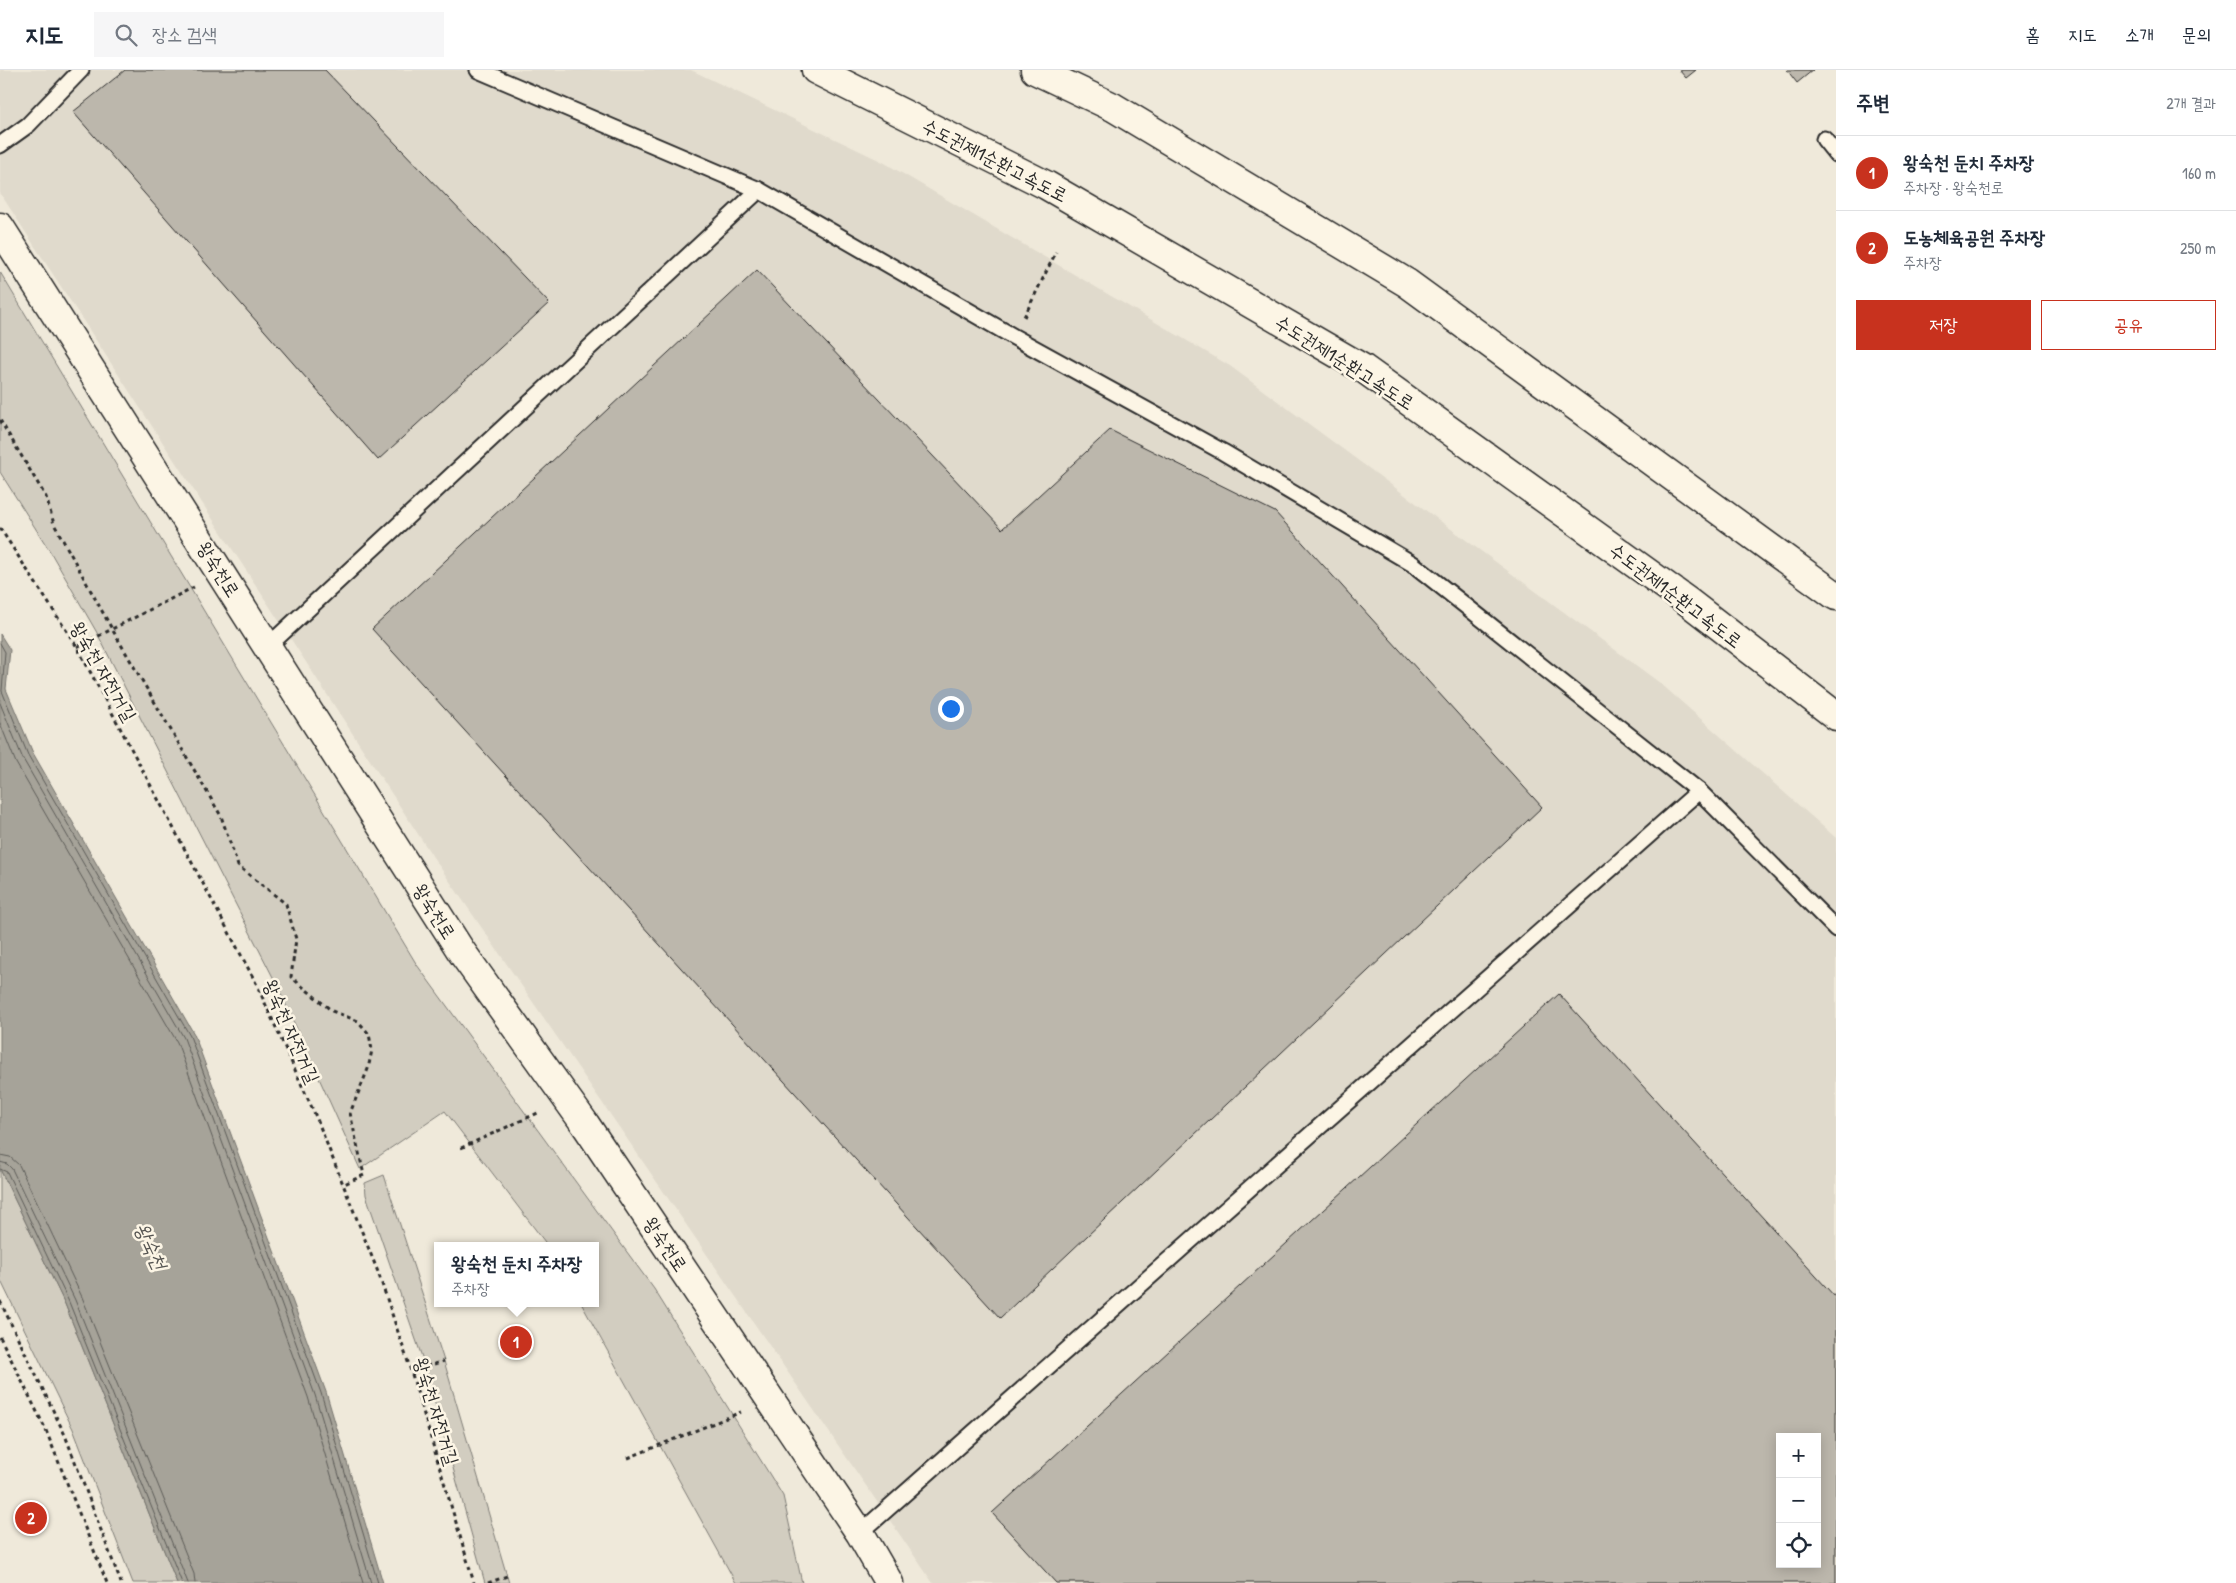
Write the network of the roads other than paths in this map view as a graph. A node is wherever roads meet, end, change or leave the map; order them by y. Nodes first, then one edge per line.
1 (81, 70) edge
2 (478, 70) edge
3 (816, 70) edge
4 (1035, 70) edge
5 (1824, 139) dead end
6 (0, 145) edge
7 (1836, 154) edge
8 (759, 190) junction
9 (0, 227) edge
10 (1836, 596) edge
11 (267, 647) junction
12 (1836, 716) edge
13 (1699, 791) junction
14 (1836, 929) edge
15 (860, 1533) junction
16 (889, 1583) edge

1 - 6 lane
2 - 8 lane
3 - 12 main road, 수도권제1순환고속도로
4 - 10 main road
5 - 7 lane
8 - 11 lane
8 - 13 lane
9 - 11 main road, 왕숙천로
11 - 15 main road, 왕숙천로
13 - 14 lane
13 - 15 lane
15 - 16 main road, 왕숙천로

